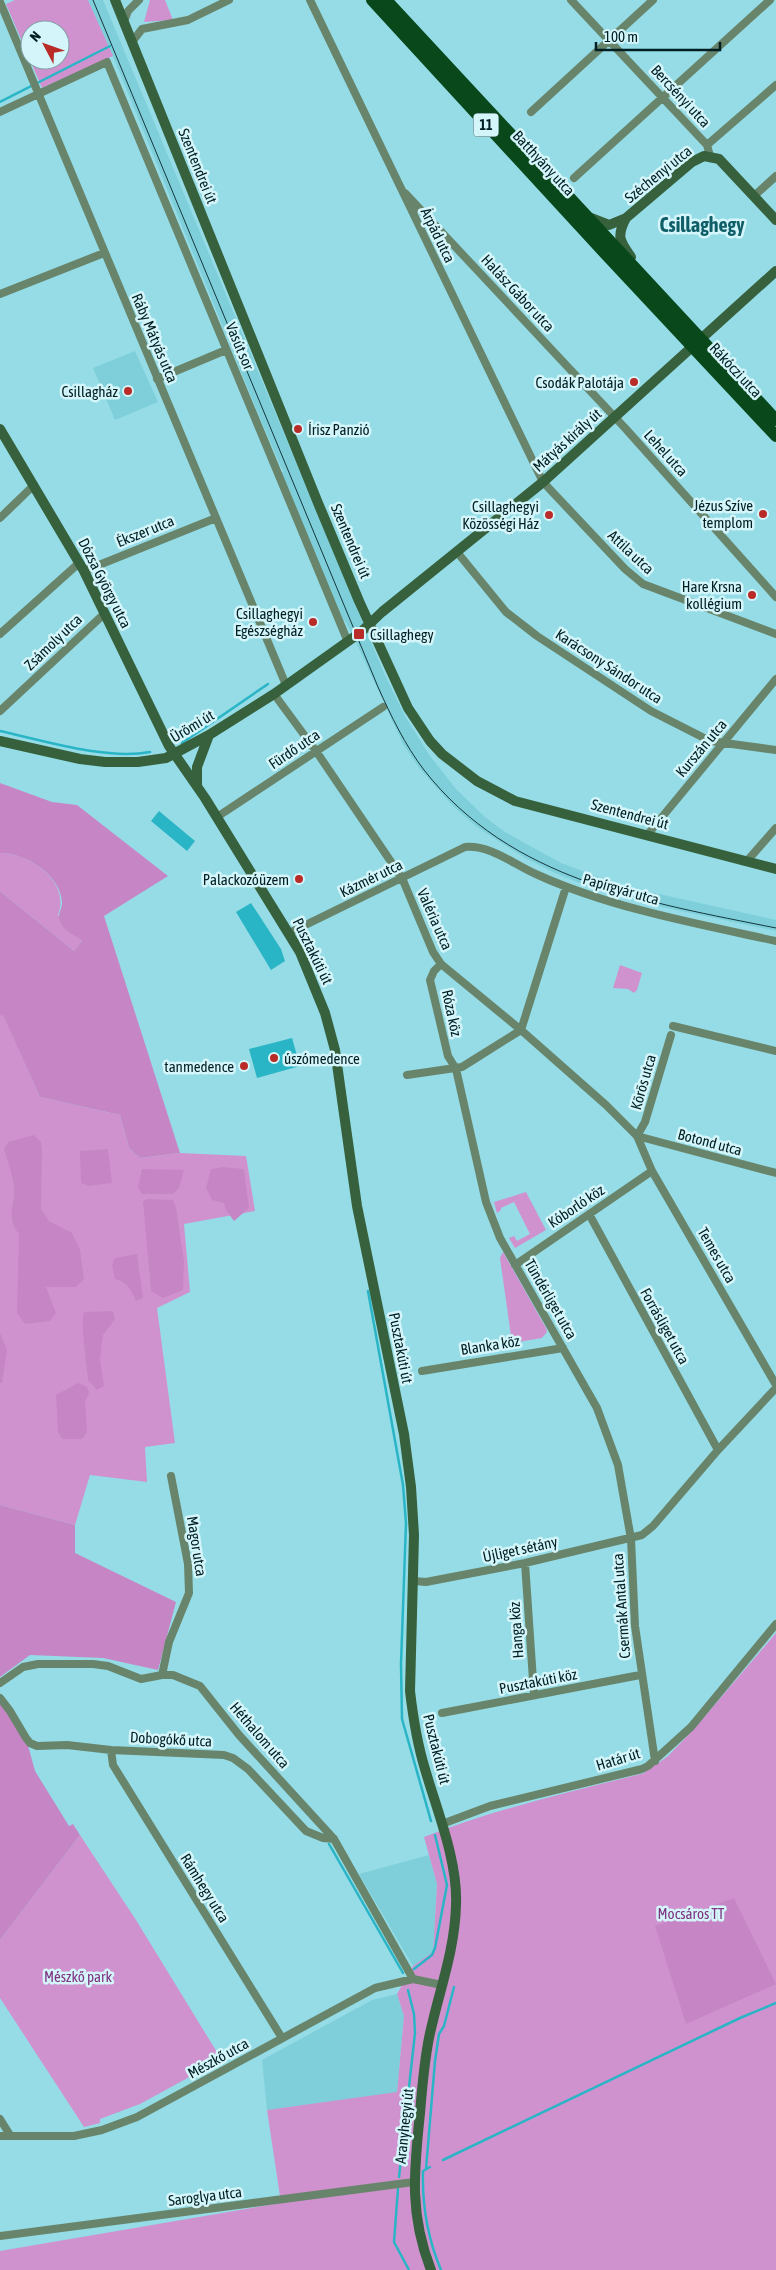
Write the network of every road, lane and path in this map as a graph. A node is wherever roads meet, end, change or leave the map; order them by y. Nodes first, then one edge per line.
1 (115, 0) edge
2 (138, 0) edge
3 (229, 0) edge
4 (310, 0) edge
5 (372, 0) edge
6 (386, 0) edge
7 (571, 0) edge
8 (654, 0) edge
9 (770, 0) edge
10 (0, 2) edge
11 (124, 22) junction
12 (609, 40) junction
13 (132, 42) junction
14 (776, 85) edge
15 (36, 88) junction
16 (662, 99) junction
17 (0, 112) edge
18 (531, 112) dead end
19 (711, 153) junction
20 (776, 176) edge
21 (574, 178) dead end
22 (400, 188) junction
23 (754, 196) junction
24 (584, 214) junction
25 (626, 218) junction
26 (776, 220) edge
27 (434, 223) junction
28 (421, 231) junction
29 (104, 253) junction
30 (638, 270) junction
31 (776, 271) edge
32 (0, 294) edge
33 (697, 343) junction
34 (226, 350) junction
35 (157, 379) junction
36 (614, 418) junction
37 (776, 420) edge
38 (0, 429) edge
39 (776, 436) edge
40 (3, 442) edge
41 (543, 482) junction
42 (34, 485) junction
43 (0, 518) edge
44 (216, 518) junction
45 (457, 552) junction
46 (81, 567) junction
47 (776, 597) edge
48 (104, 614) junction
49 (370, 622) junction
50 (0, 634) edge
51 (776, 634) edge
52 (348, 642) junction
53 (776, 679) edge
54 (286, 685) junction
55 (274, 694) junction
56 (383, 707) dead end
57 (0, 711) edge
58 (209, 735) junction
59 (0, 741) edge
60 (723, 744) junction
61 (776, 750) edge
62 (316, 751) junction
63 (175, 754) junction
64 (197, 786) junction
65 (220, 815) dead end
66 (776, 828) edge
67 (648, 834) junction
68 (465, 847) joint
69 (747, 861) junction
70 (776, 869) edge
71 (402, 878) junction
72 (566, 887) junction
73 (289, 933) junction
74 (776, 941) edge
75 (441, 964) junction
76 (673, 1026) dead end
77 (521, 1030) junction
78 (671, 1035) dead end
79 (776, 1051) edge
80 (456, 1069) junction
81 (407, 1076) dead end
82 (637, 1136) junction
83 (652, 1171) junction
84 (776, 1173) edge
85 (588, 1214) junction
86 (515, 1264) junction
87 (563, 1348) junction
88 (422, 1371) dead end
89 (776, 1387) edge
90 (718, 1450) junction
91 (171, 1476) dead end
92 (631, 1539) junction
93 (525, 1563) junction
94 (414, 1581) junction
95 (776, 1624) edge
96 (162, 1675) junction
97 (640, 1675) junction
98 (0, 1683) edge
99 (534, 1695) junction
100 (0, 1698) edge
101 (442, 1713) dead end
102 (111, 1750) junction
103 (655, 1761) junction
104 (442, 1824) junction
105 (334, 1839) junction
106 (413, 1979) junction
107 (442, 1985) junction
108 (282, 2038) junction
109 (0, 2119) edge
110 (10, 2135) junction
111 (0, 2136) edge
112 (414, 2182) junction
113 (0, 2236) edge
114 (431, 2270) edge

1 - 11 street, Szentendrei út
2 - 11 street
3 - 13 street
4 - 22 street, Árpád utca
5 - 33 main road, Batthyány utca / 11
6 - 24 main road, Batthyány utca / 11
7 - 12 street, Bercsényi utca
8 - 12 street
9 - 16 street
10 - 15 street, Ráby Mátyás utca
11 - 13 street, Szentendrei út
12 - 16 street, Bercsényi utca
12 - 18 street
13 - 49 street, Szentendrei út
14 - 19 street, Széchenyi utca
15 - 17 street
15 - 29 street, Ráby Mátyás utca
15 - 34 street, Vasút sor
16 - 19 street, Bercsényi utca
16 - 21 street
19 - 23 street, Bercsényi utca
19 - 25 street, Széchenyi utca
20 - 23 street
22 - 27 street, Halász Gábor utca
22 - 28 street, Árpád utca
23 - 26 street, Bercsényi utca
24 - 25 street, Széchenyi utca
24 - 30 main road, Batthyány utca / 11
25 - 30 street, Széchenyi utca
27 - 28 street
27 - 36 street, Halász Gábor utca
28 - 41 street, Árpád utca
29 - 32 street
29 - 35 street, Ráby Mátyás utca
30 - 33 main road, Batthyány utca / 11
31 - 33 street, Mátyás király út
33 - 36 street, Mátyás király út
33 - 37 main road, Rákóczi utca / 11
33 - 39 main road, Rákóczi utca / 11
34 - 35 street
34 - 52 street, Vasút sor
35 - 44 street, Ráby Mátyás utca
36 - 41 street, Mátyás király út
36 - 47 street, Lehel utca
38 - 40 street, Dózsa György utca
40 - 42 street, Dózsa György utca
41 - 45 street, Mátyás király út
41 - 51 street, Attila utca
42 - 43 street
42 - 46 street, Dózsa György utca
44 - 46 street, Ékszer utca
44 - 54 street, Ráby Mátyás utca
45 - 49 street, Mátyás király út
45 - 60 street, Karácsony Sándor utca
46 - 48 street, Dózsa György utca
46 - 50 street
48 - 57 street, Zsámoly utca
48 - 63 street, Dózsa György utca
49 - 52 street, Ürömi út
49 - 67 street, Szentendrei út
52 - 54 street, Ürömi út
53 - 60 street, Kurszán utca
54 - 55 street, Ürömi út
55 - 58 street, Ürömi út
55 - 62 street, Valéria utca
56 - 62 street, Fürdő utca
58 - 63 street, Ürömi út
58 - 64 street
59 - 63 street, Ürömi út
60 - 61 street, Karácsony Sándor utca
60 - 67 street, Kurszán utca
62 - 65 street, Fürdő utca
62 - 71 street, Valéria utca
63 - 64 street, Pusztakúti út
64 - 73 street, Pusztakúti út
66 - 69 street
67 - 69 street, Szentendrei út
68 - 71 street, Kázmér utca
68 - 72 street, Papírgyár utca
69 - 70 street, Szentendrei út
71 - 73 street, Kázmér utca
71 - 75 street, Valéria utca
72 - 74 street, Papírgyár utca
72 - 77 street
73 - 94 street, Pusztakúti út
75 - 77 street, Valéria utca
75 - 80 street, Róza köz
76 - 79 street
77 - 80 street
77 - 82 street, Valéria utca
78 - 82 street, Körös utca
80 - 81 street
80 - 86 street, Tündérliget utca
82 - 83 street, Temes utca
82 - 84 street, Botond utca
83 - 85 street, Kóborló köz
83 - 89 street, Temes utca
85 - 86 street, Kóborló köz
85 - 90 street, Forrásliget utca
86 - 87 street, Tündérliget utca
87 - 88 street, Blanka köz
87 - 92 street, Tündérliget utca
89 - 90 street, Csermák Antal utca
90 - 92 street, Csermák Antal utca
91 - 96 street, Magor utca
92 - 93 street, Újliget sétány
92 - 97 street, Csermák Antal utca
93 - 94 street, Újliget sétány
93 - 99 street, Hanga köz
94 - 104 street, Pusztakúti út
95 - 103 street, Határ út
96 - 98 street, Héthalom utca
96 - 105 street, Héthalom utca
97 - 99 street, Pusztakúti köz
97 - 103 street, Csermák Antal utca
99 - 101 street, Pusztakúti köz
100 - 102 street, Dobogókő utca
102 - 105 street, Dobogókő utca
102 - 108 street, Rámhegy utca
103 - 104 street, Határ út
104 - 107 street, Pusztakúti út
105 - 106 street, Héthalom utca
106 - 107 street, Mészkő utca
106 - 108 street, Mészkő utca
107 - 112 street, Aranyhegyi út
108 - 110 street, Mészkő utca
109 - 110 street
110 - 111 street, Mészkő utca
112 - 113 street, Saroglya utca
112 - 114 street, Aranyhegyi út

